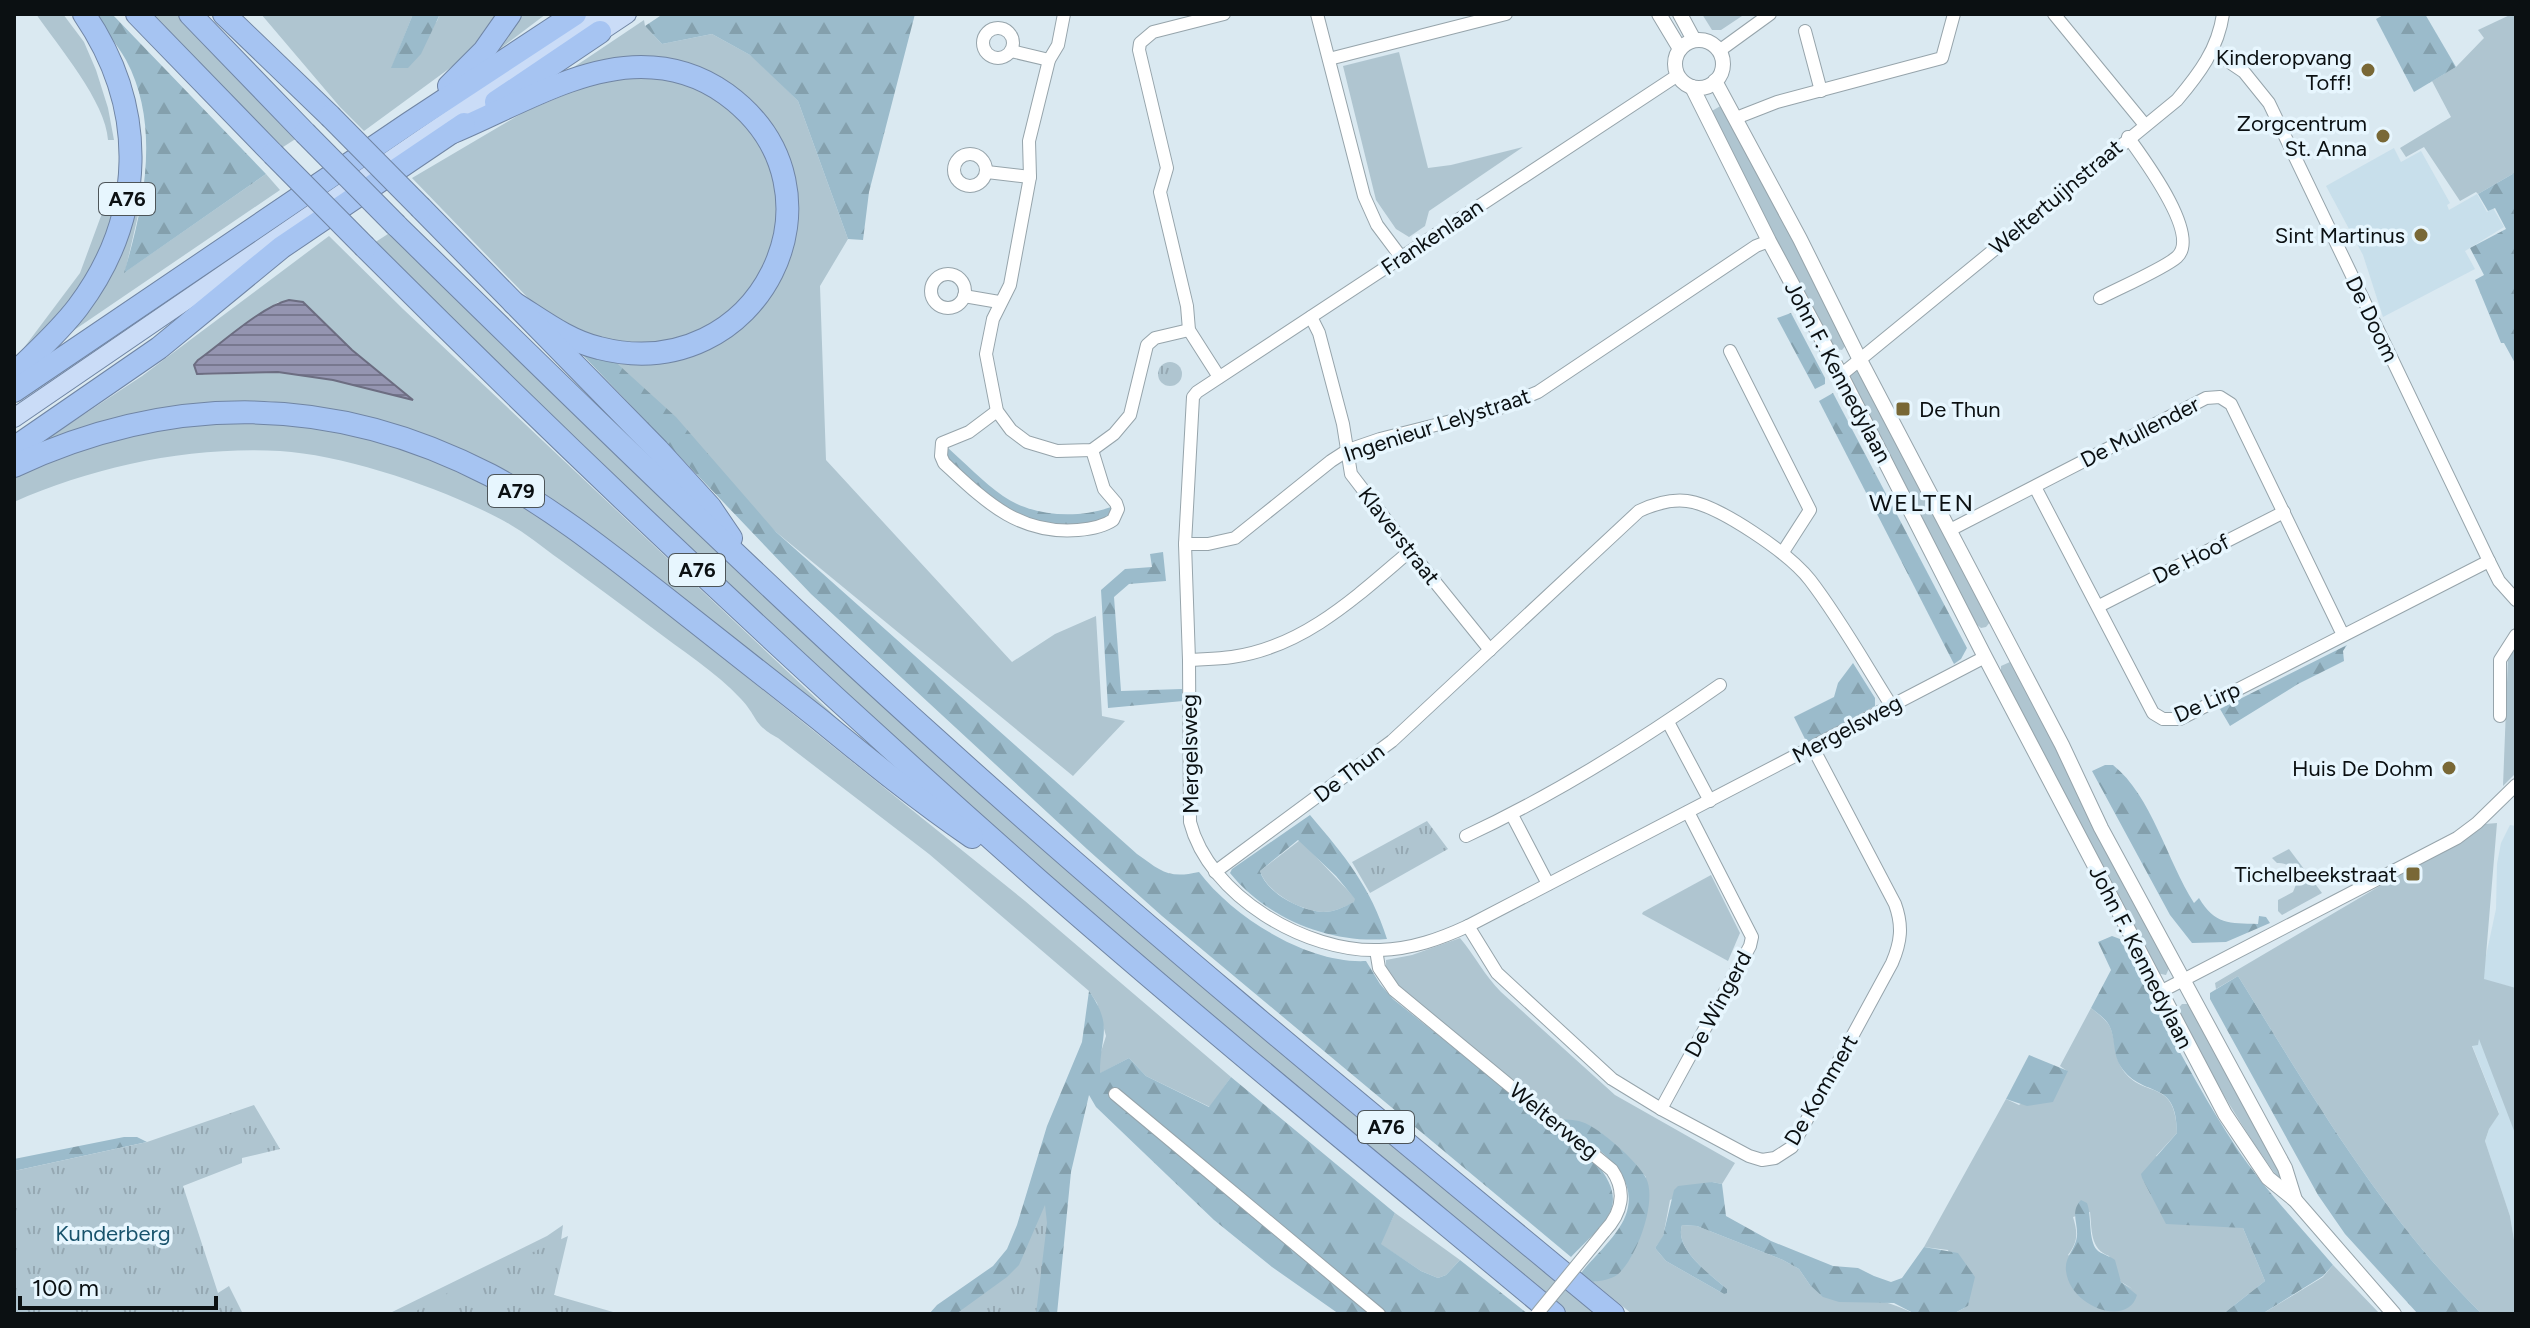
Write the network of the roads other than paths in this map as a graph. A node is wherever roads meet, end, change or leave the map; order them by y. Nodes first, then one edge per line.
1 (84, 14) edge
2 (137, 14) edge
3 (190, 14) edge
4 (224, 14) edge
5 (248, 14) edge
6 (510, 14) edge
7 (575, 14) edge
8 (627, 14) edge
9 (1064, 14) edge
10 (1224, 14) edge
11 (1317, 14) edge
12 (1506, 14) edge
13 (1659, 14) edge
14 (1680, 14) edge
15 (1770, 14) edge
16 (1954, 14) edge
17 (2054, 14) edge
18 (2223, 14) edge
19 (602, 23) edge
20 (1805, 31) dead end
21 (1694, 40) junction
22 (1680, 49) junction
23 (1011, 51) dead end
24 (1719, 51) junction
25 (2213, 51) junction
26 (272, 58) junction
27 (1329, 59) junction
28 (1049, 60) junction
29 (1678, 75) junction
30 (1715, 81) junction
31 (1692, 87) junction
32 (1821, 91) junction
33 (1736, 118) junction
34 (408, 124) junction
35 (2145, 125) junction
36 (453, 132) junction
37 (2128, 137) junction
38 (987, 172) dead end
39 (1030, 177) junction
40 (1769, 241) junction
41 (1401, 257) junction
42 (964, 296) dead end
43 (2100, 298) dead end
44 (999, 302) junction
45 (514, 303) junction
46 (1311, 317) junction
47 (1189, 330) junction
48 (1730, 351) dead end
49 (1860, 360) junction
50 (14, 374) edge
51 (1841, 375) junction
52 (1219, 377) junction
53 (14, 391) edge
54 (1191, 403) joint
55 (997, 411) junction
56 (14, 418) edge
57 (14, 448) edge
58 (1092, 450) junction
59 (1348, 450) junction
60 (14, 466) edge
61 (2035, 487) junction
62 (2284, 512) junction
63 (1950, 530) junction
64 (1185, 544) junction
65 (1410, 551) junction
66 (1783, 552) junction
67 (2489, 561) junction
68 (757, 575) junction
69 (2516, 600) edge
70 (2099, 606) junction
71 (2343, 635) junction
72 (2516, 635) edge
73 (2010, 645) junction
74 (1490, 650) junction
75 (1985, 657) junction
76 (1189, 660) junction
77 (1720, 685) dead end
78 (1891, 705) junction
79 (2500, 716) dead end
80 (1668, 722) junction
81 (1813, 748) junction
82 (2516, 785) edge
83 (1710, 801) junction
84 (1688, 812) junction
85 (1512, 815) junction
86 (1466, 836) dead end
87 (1215, 872) junction
88 (1040, 881) junction
89 (1548, 884) junction
90 (1468, 926) junction
91 (1376, 950) junction
92 (2183, 980) junction
93 (2160, 992) junction
94 (1115, 1094) dead end
95 (1661, 1109) junction
96 (2295, 1200) junction
97 (1379, 1314) edge
98 (1537, 1314) edge
99 (1554, 1314) edge
100 (1613, 1314) edge
101 (2394, 1314) edge

1 - 50 highway, A76
2 - 88 highway, A76, bridge
3 - 68 highway, A76, bridge
4 - 26 highway, A76
5 - 26 highway, A76
6 - 34 highway
7 - 34 highway
8 - 19 main road
9 - 28 street
10 - 47 street
11 - 27 street
12 - 27 street
13 - 22 street
14 - 21 street
15 - 24 street
16 - 32 street
17 - 35 street
18 - 25 street, Weltertuijnstraat
19 - 36 highway
19 - 56 main road
20 - 32 street
21 - 22 street
21 - 24 street
22 - 29 street
23 - 28 street
24 - 30 street
25 - 35 street, Weltertuijnstraat
25 - 67 street, De Doom
26 - 45 highway, A76, bridge
27 - 41 street
28 - 39 street
29 - 31 street
29 - 41 street, Frankenlaan
30 - 31 street
30 - 33 street, John F. Kennedylaan
31 - 40 street, John F. Kennedylaan
32 - 33 street
33 - 49 street, John F. Kennedylaan
34 - 53 highway
35 - 37 street, Weltertuijnstraat
36 - 45 highway
36 - 57 highway
37 - 43 street
37 - 49 street, Weltertuijnstraat
38 - 39 street
39 - 44 street
40 - 51 street, John F. Kennedylaan
40 - 59 street, Ingenieur Lelystraat
41 - 46 street, Frankenlaan
42 - 44 street
44 - 55 street
45 - 68 highway, A76
46 - 52 street, Frankenlaan
46 - 59 street, Klaverstraat
47 - 52 street
47 - 58 street
48 - 66 street
49 - 51 street, Weltertuijnstraat
49 - 63 street, John F. Kennedylaan
51 - 75 street, John F. Kennedylaan
52 - 54 street, Frankenlaan
54 - 64 street, Mergelsweg
55 - 58 street
55 - 58 street
59 - 64 street, Ingenieur Lelystraat
59 - 65 street, Klaverstraat
60 - 88 highway, A79
61 - 62 street, De Mullender
61 - 63 street, De Mullender
61 - 70 street, De Lirp
62 - 70 street, De Hoof
62 - 71 street, De Mullender
63 - 73 street, John F. Kennedylaan
64 - 76 street, Mergelsweg
65 - 74 street, Klaverstraat
65 - 76 street
66 - 74 street, De Thun
66 - 78 street, De Thun
67 - 69 street, De Doom
67 - 71 street, De Lirp
68 - 100 highway, A76
70 - 71 street, De Lirp
72 - 79 street
73 - 75 street
73 - 92 street, John F. Kennedylaan
74 - 87 street, De Thun
75 - 78 street, Mergelsweg
75 - 93 street, John F. Kennedylaan
76 - 87 street, Mergelsweg
77 - 80 street
78 - 81 street, Mergelsweg
80 - 83 street
80 - 85 street
81 - 83 street, Mergelsweg
81 - 95 street, De Kommert
82 - 92 street
83 - 84 street, Mergelsweg
84 - 89 street, Mergelsweg
84 - 95 street, De Wingerd
85 - 86 street
85 - 89 street
87 - 91 street, Mergelsweg
88 - 99 highway, A76
89 - 90 street, Mergelsweg
90 - 91 street, Mergelsweg
90 - 95 street, De Kommert
91 - 98 street, Welterweg, bridge
92 - 93 street
92 - 96 street, John F. Kennedylaan
93 - 96 street, John F. Kennedylaan
94 - 97 street
96 - 101 street, John F. Kennedylaan

